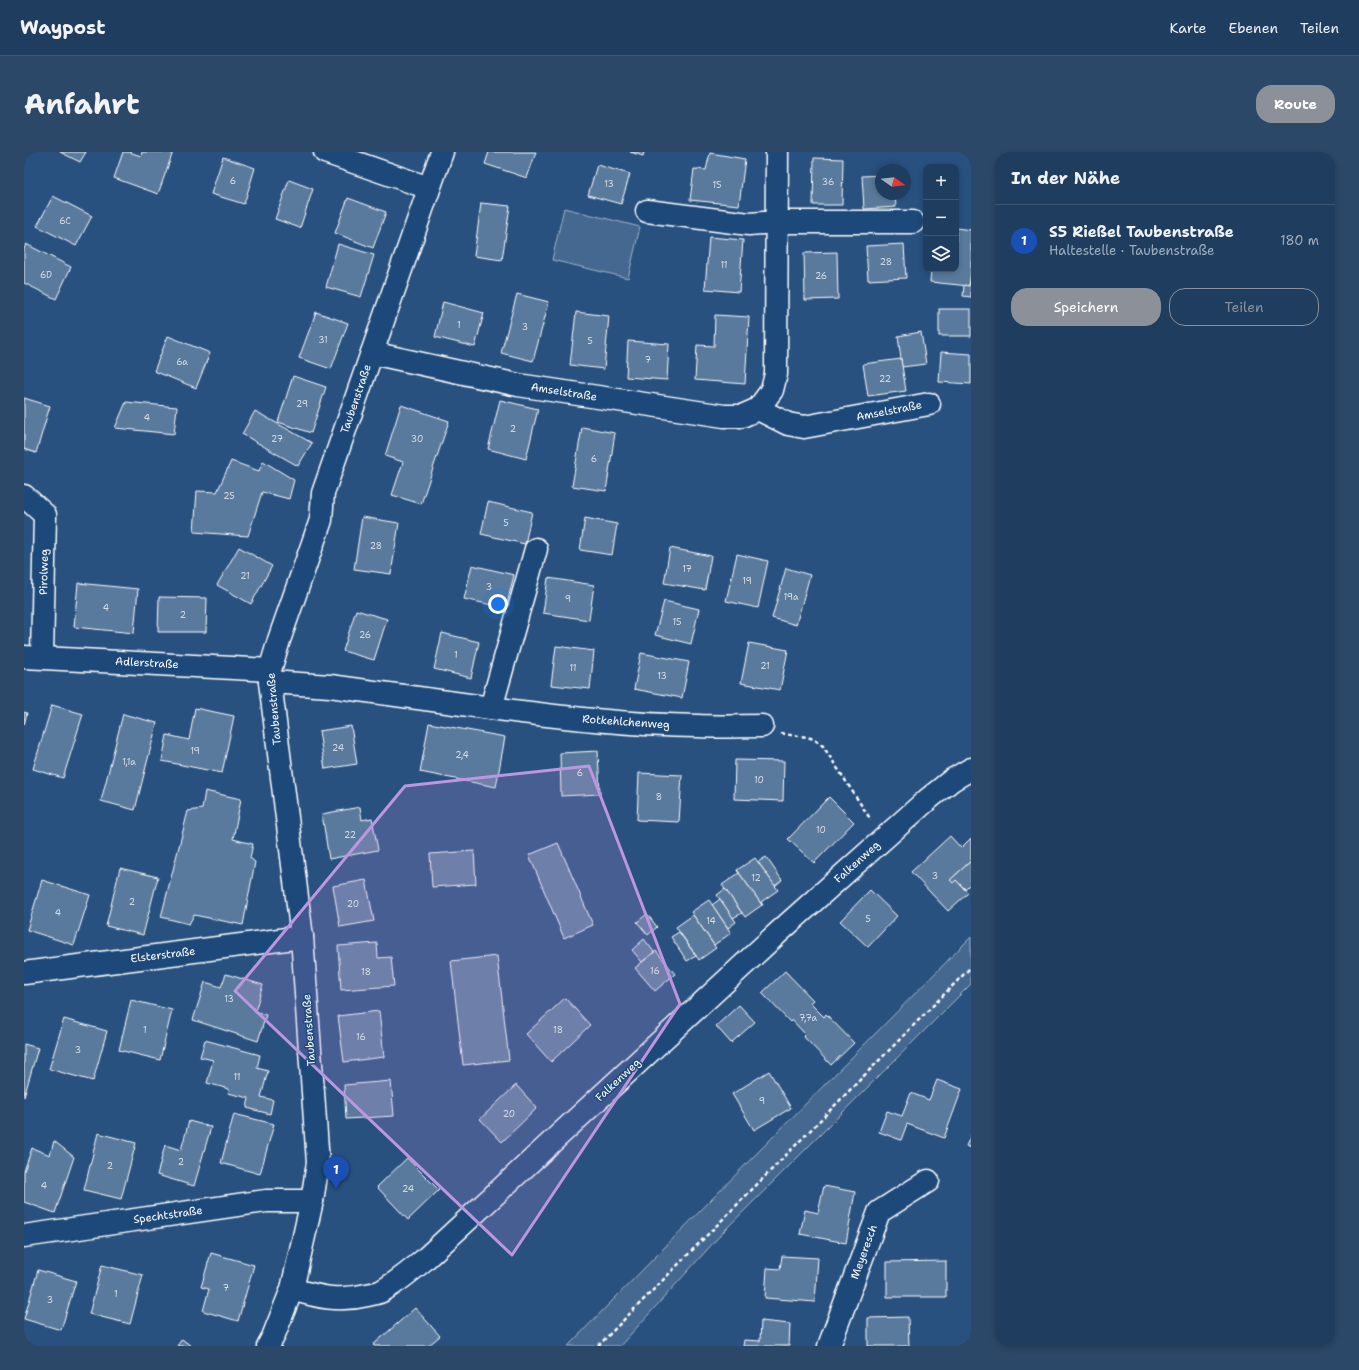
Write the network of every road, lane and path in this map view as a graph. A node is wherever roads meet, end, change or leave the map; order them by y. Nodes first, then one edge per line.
1 (325, 152) edge
2 (442, 152) edge
3 (777, 152) edge
4 (429, 188) junction
5 (647, 210) dead end
6 (777, 222) junction
7 (913, 222) dead end
8 (372, 353) junction
9 (929, 404) dead end
10 (758, 409) junction
11 (24, 496) edge
12 (536, 549) dead end
13 (33, 657) edge
14 (270, 676) junction
15 (491, 708) junction
16 (762, 726) joint
17 (971, 769) edge
18 (883, 839) junction
19 (302, 937) junction
20 (971, 967) edge
21 (24, 973) edge
22 (928, 1181) dead end
23 (312, 1201) junction
24 (24, 1236) edge
25 (292, 1289) junction
26 (268, 1346) edge
27 (598, 1346) edge
28 (829, 1346) edge

1 - 4 street
2 - 4 street, Taubenstraße
3 - 6 street
4 - 8 street, Taubenstraße
5 - 6 street
6 - 7 street
6 - 10 street
8 - 10 street, Amselstraße
8 - 14 street, Taubenstraße
9 - 10 street, Amselstraße
11 - 13 street, Pirolweg
12 - 15 street
13 - 14 street, Adlerstraße
14 - 15 street, Rotkehlchenweg
14 - 19 street, Taubenstraße
15 - 16 street, Rotkehlchenweg
16 - 18 path
17 - 18 street, Falkenweg
18 - 25 street, Falkenweg
19 - 21 street, Elsterstraße
19 - 23 street, Taubenstraße
20 - 27 path
22 - 28 street, Meyeresch
23 - 24 street, Spechtstraße
23 - 25 street, Taubenstraße
25 - 26 street

